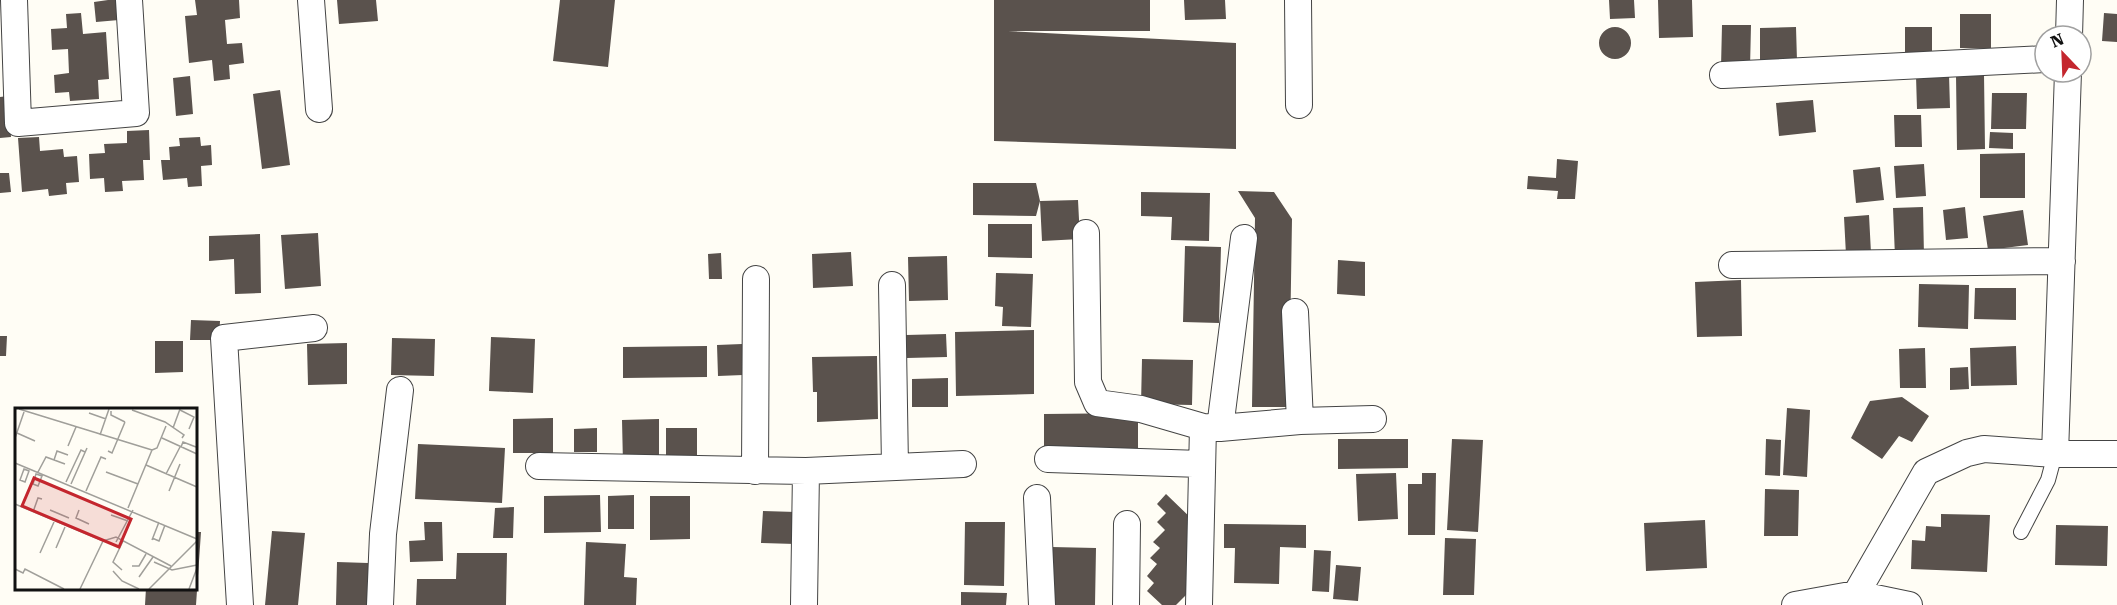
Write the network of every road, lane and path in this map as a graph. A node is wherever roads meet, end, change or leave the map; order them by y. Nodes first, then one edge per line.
1 (14, 0) edge
2 (129, 0) edge
3 (311, 0) edge
4 (1298, 0) edge
5 (2070, 0) edge
6 (2069, 24) edge
7 (2033, 60) edge
8 (1723, 75) dead end
9 (2068, 84) edge
10 (1299, 105) dead end
11 (319, 109) dead end
12 (1086, 233) dead end
13 (1244, 238) dead end
14 (2062, 261) junction
15 (1732, 265) dead end
16 (756, 279) dead end
17 (892, 285) dead end
18 (1295, 312) dead end
19 (314, 328) dead end
20 (400, 390) dead end
21 (1373, 419) dead end
22 (1300, 420) junction
23 (1212, 428) junction
24 (2055, 454) junction
25 (2117, 454) edge
26 (1048, 459) dead end
27 (963, 464) dead end
28 (1201, 464) junction
29 (539, 466) dead end
30 (895, 467) junction
31 (755, 471) junction
32 (806, 471) junction
33 (1037, 498) dead end
34 (1127, 524) dead end
35 (2021, 532) dead end
36 (1856, 594) junction
37 (240, 605) edge
38 (380, 605) edge
39 (804, 605) edge
40 (1042, 605) edge
41 (1126, 605) edge
42 (1199, 605) edge
43 (1795, 605) edge
44 (1909, 605) edge

1 - 2 street
3 - 11 street
4 - 10 street
5 - 6 street
7 - 8 street
9 - 14 street
12 - 23 street
13 - 23 street
14 - 15 street
14 - 24 street
16 - 31 street
17 - 30 street
18 - 22 street
19 - 37 street
20 - 38 street
21 - 22 street
22 - 23 street
23 - 28 street
24 - 25 street
24 - 35 lane
24 - 36 street
26 - 28 street
27 - 30 street
28 - 42 street
29 - 31 street
30 - 32 street
31 - 32 street
32 - 39 street
33 - 40 street
34 - 41 street
36 - 43 street
36 - 44 street

